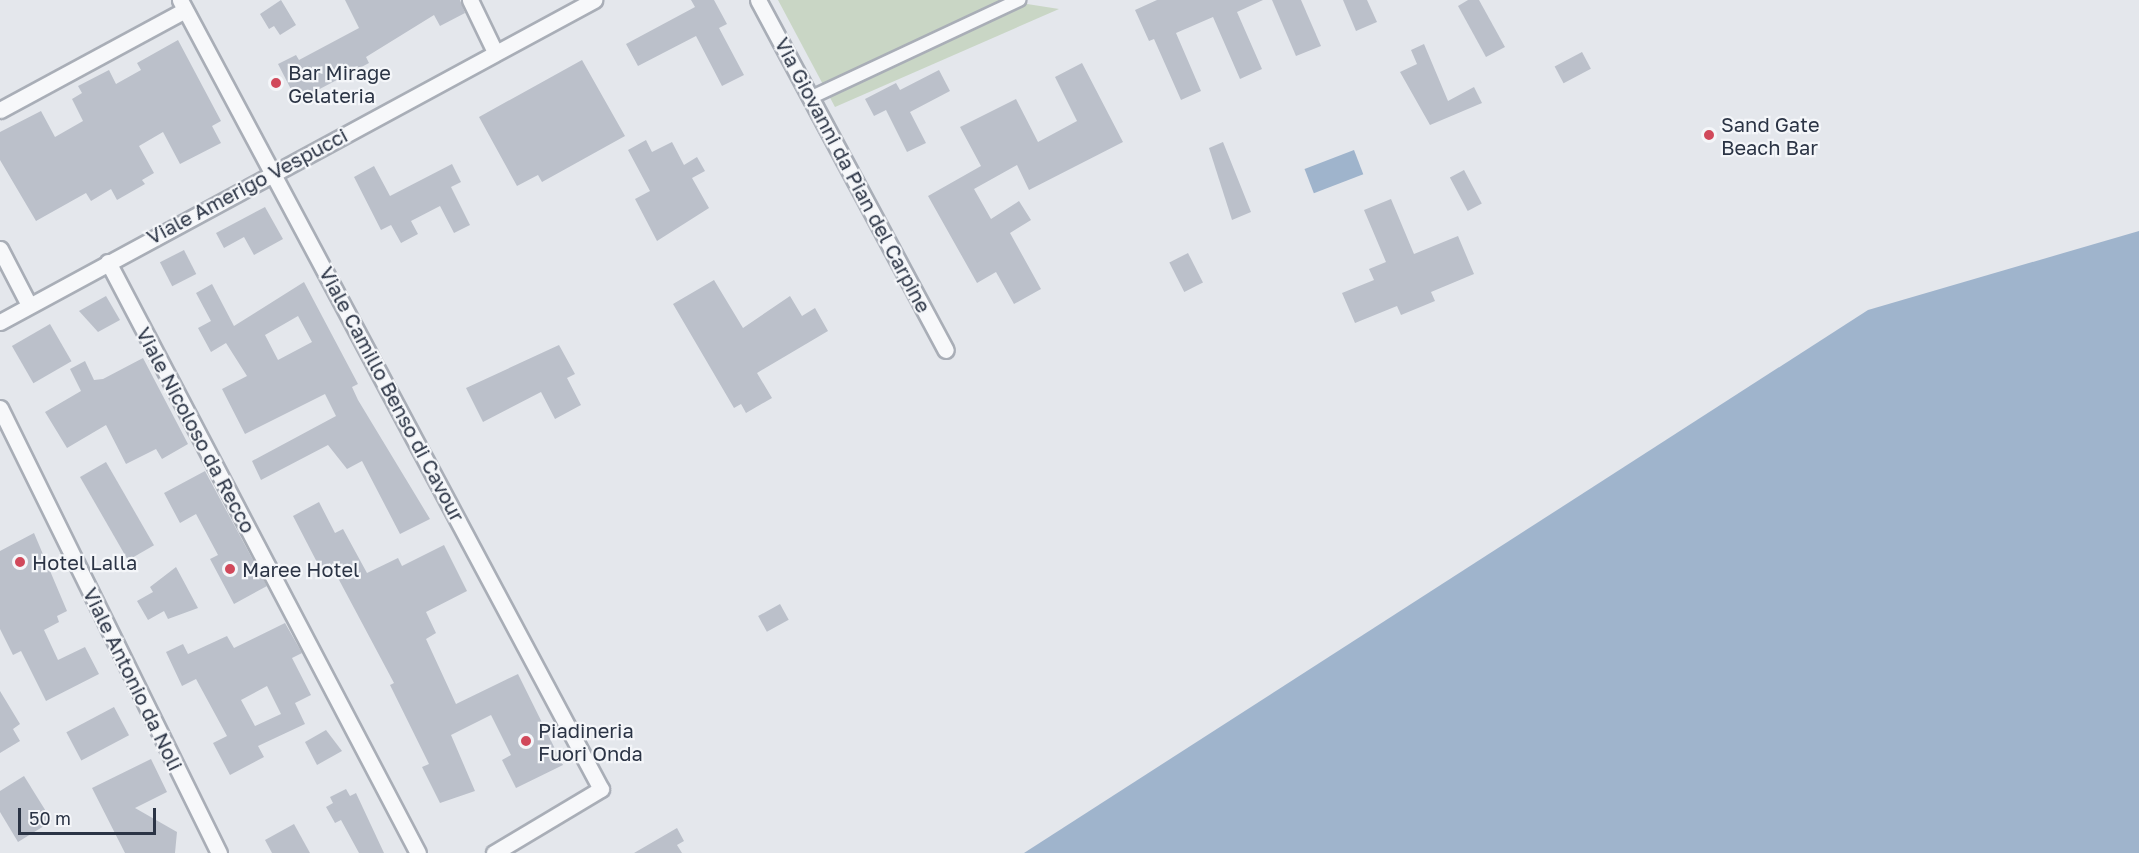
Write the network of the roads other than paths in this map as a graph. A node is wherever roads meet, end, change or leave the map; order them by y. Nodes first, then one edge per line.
1 (470, 0) edge
2 (594, 0) edge
3 (758, 0) edge
4 (1018, 0) edge
5 (182, 5) edge
6 (495, 52) junction
7 (812, 97) junction
8 (0, 110) edge
9 (274, 172) junction
10 (0, 249) edge
11 (108, 262) junction
12 (29, 305) junction
13 (0, 322) edge
14 (946, 350) dead end
15 (0, 408) edge
16 (219, 853) edge
17 (418, 853) edge
18 (494, 853) edge

1 - 6 street
2 - 6 street, Viale Amerigo Vespucci
3 - 7 street, Via Giovanni da Pian del Carpine
4 - 7 street
5 - 8 street
5 - 9 street, Viale Camillo Benso di Cavour
6 - 9 street, Viale Amerigo Vespucci
7 - 14 street, Via Giovanni da Pian del Carpine
9 - 11 street, Viale Amerigo Vespucci
9 - 18 street, Viale Camillo Benso di Cavour
10 - 12 street
11 - 12 street, Viale Amerigo Vespucci
11 - 17 street, Viale Nicoloso da Recco
12 - 13 street, Viale Amerigo Vespucci
15 - 16 street, Viale Antonio da Noli

